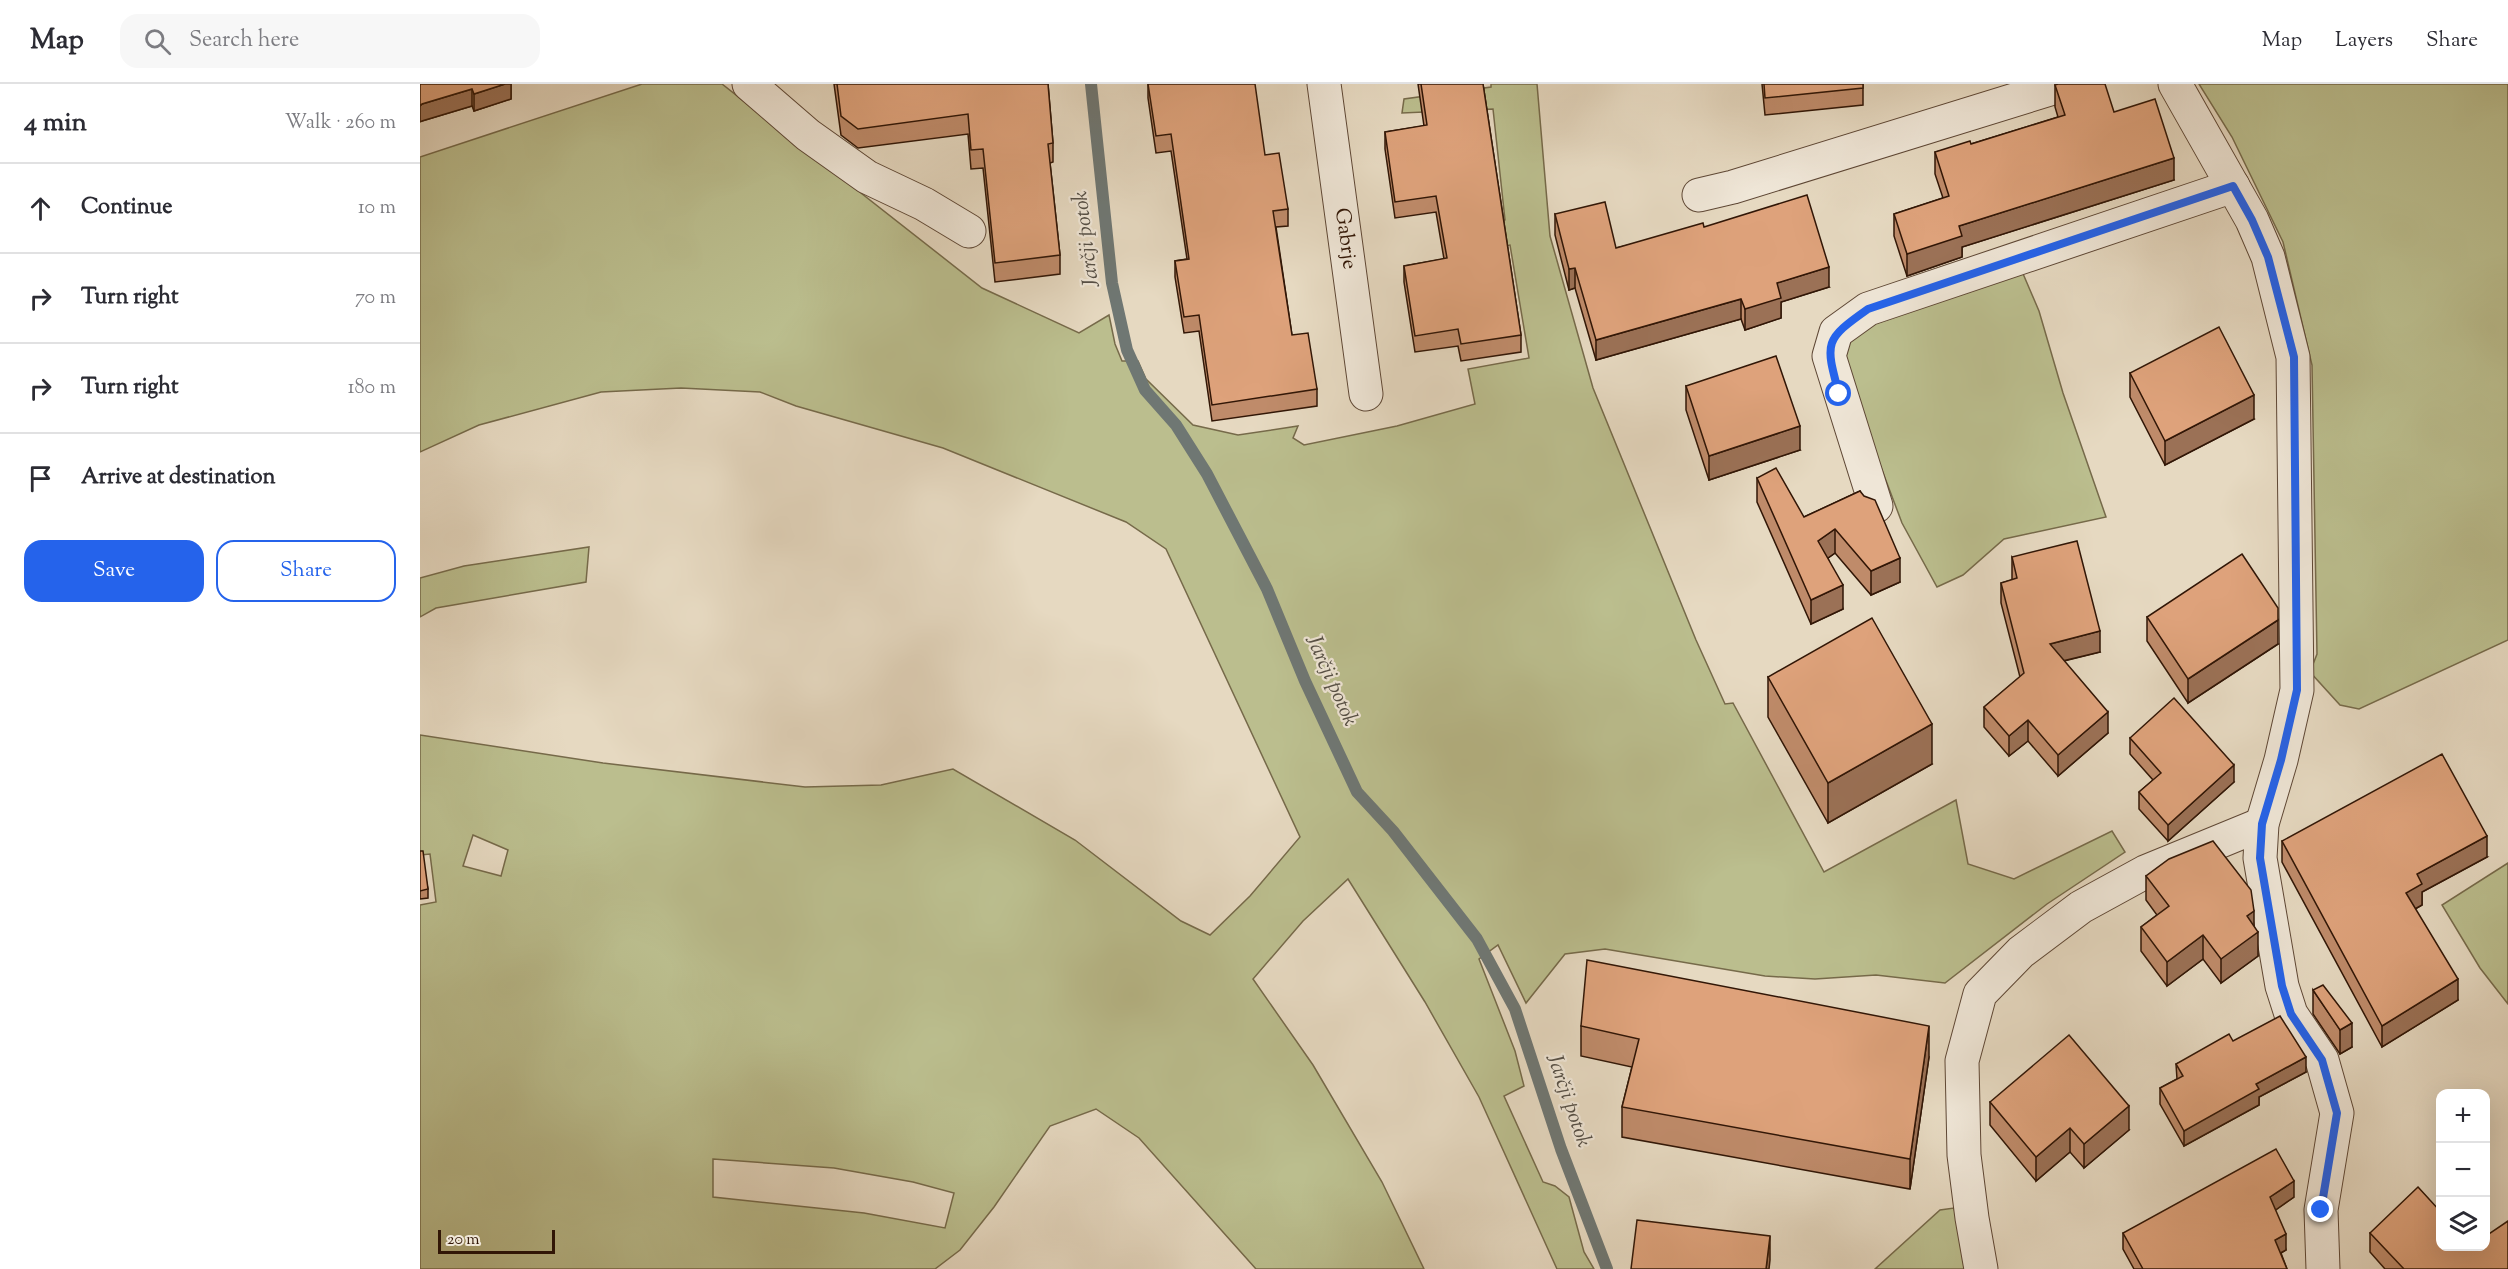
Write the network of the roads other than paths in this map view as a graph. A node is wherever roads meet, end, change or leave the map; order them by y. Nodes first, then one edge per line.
1 (749, 84) edge
2 (1324, 84) edge
3 (2066, 84) edge
4 (2175, 84) edge
5 (2233, 186) junction
6 (1699, 195) dead end
7 (969, 231) dead end
8 (1366, 394) dead end
9 (1876, 506) edge
10 (2262, 824) junction
11 (1981, 1269) edge
12 (2323, 1269) edge

1 - 7 street
2 - 8 street, Gabrje
3 - 6 street
4 - 5 street
5 - 9 street
5 - 10 street
10 - 11 street
10 - 12 street

